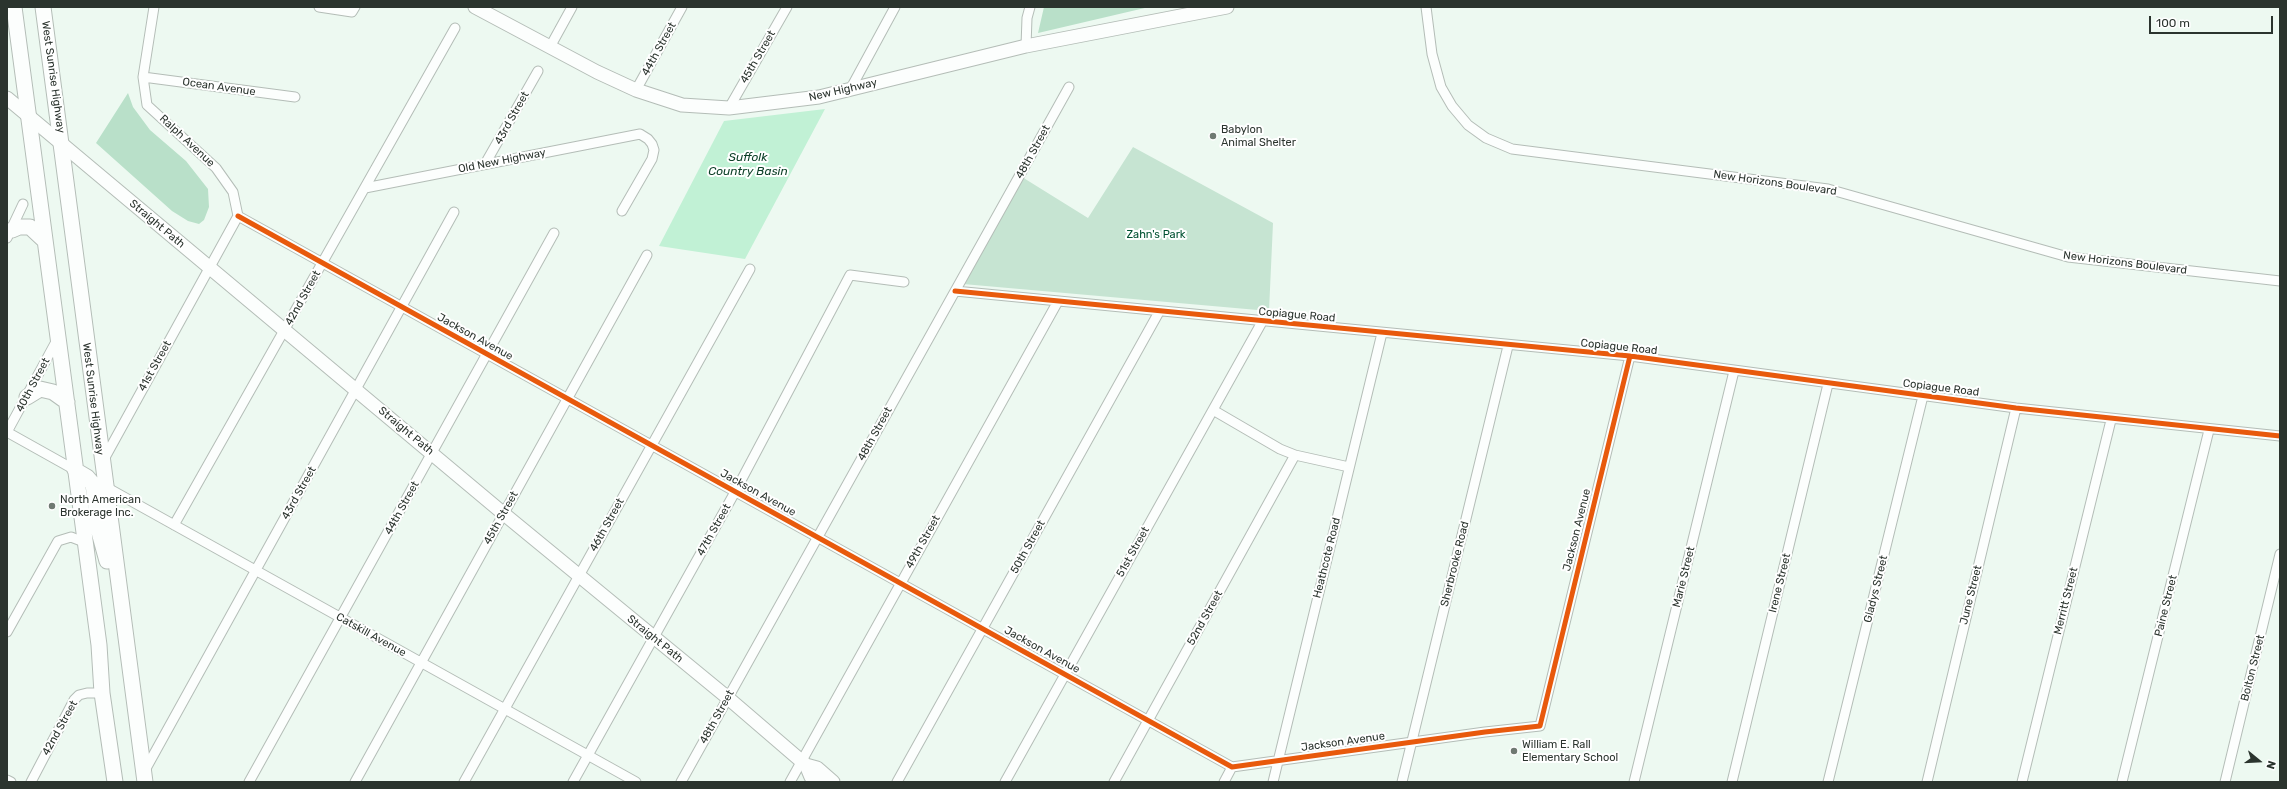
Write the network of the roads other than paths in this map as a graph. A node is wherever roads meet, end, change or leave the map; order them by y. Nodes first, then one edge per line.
1 (154, 7) edge
2 (320, 7) edge
3 (475, 7) edge
4 (572, 7) edge
5 (682, 7) edge
6 (787, 7) edge
7 (895, 7) edge
8 (1030, 7) edge
9 (1227, 7) edge
10 (1426, 7) edge
11 (354, 10) edge
12 (44, 11) edge
13 (15, 13) edge
14 (455, 28) dead end
15 (7, 38) edge
16 (1026, 46) junction
17 (550, 47) junction
18 (538, 71) dead end
19 (143, 77) junction
20 (1070, 87) dead end
21 (851, 88) junction
22 (636, 90) junction
23 (296, 97) dead end
24 (7, 98) edge
25 (729, 108) junction
26 (28, 115) junction
27 (62, 146) junction
28 (485, 164) junction
29 (365, 188) junction
30 (23, 204) dead end
31 (622, 211) dead end
32 (454, 212) dead end
33 (238, 216) junction
34 (554, 233) dead end
35 (9, 234) edge
36 (46, 241) junction
37 (647, 255) dead end
38 (322, 264) junction
39 (209, 268) junction
40 (750, 269) dead end
41 (2280, 281) edge
42 (904, 282) dead end
43 (955, 291) junction
44 (1057, 303) junction
45 (402, 308) junction
46 (1159, 312) junction
47 (1262, 322) junction
48 (284, 330) junction
49 (1382, 333) junction
50 (58, 337) junction
51 (1508, 346) junction
52 (487, 355) junction
53 (1630, 356) junction
54 (1734, 371) junction
55 (1828, 384) junction
56 (356, 389) junction
57 (1923, 396) junction
58 (27, 397) junction
59 (567, 399) junction
60 (67, 402) junction
61 (2016, 408) junction
62 (1213, 410) junction
63 (2111, 420) junction
64 (2209, 430) junction
65 (10, 433) edge
66 (2280, 436) edge
67 (7, 442) edge
68 (652, 446) junction
69 (432, 454) junction
70 (1295, 455) junction
71 (101, 464) junction
72 (1349, 467) junction
73 (75, 470) junction
74 (106, 487) junction
75 (735, 492) junction
76 (504, 514) junction
77 (174, 525) junction
78 (818, 538) junction
79 (84, 542) junction
80 (2280, 554) edge
81 (256, 571) junction
82 (579, 575) junction
83 (901, 584) junction
84 (120, 602) junction
85 (341, 618) junction
86 (982, 629) junction
87 (7, 632) edge
88 (654, 638) junction
89 (421, 663) junction
90 (1065, 674) junction
91 (102, 693) junction
92 (728, 698) junction
93 (505, 709) junction
94 (1148, 720) junction
95 (1412, 743) junction
96 (110, 750) junction
97 (588, 755) junction
98 (1278, 762) junction
99 (803, 763) junction
100 (1232, 767) junction
101 (144, 778) edge
102 (7, 780) edge
103 (11, 782) edge
104 (31, 782) edge
105 (115, 782) edge
106 (122, 782) edge
107 (249, 782) edge
108 (355, 782) edge
109 (464, 782) edge
110 (573, 782) edge
111 (636, 782) edge
112 (681, 782) edge
113 (790, 782) edge
114 (817, 782) edge
115 (833, 782) edge
116 (897, 782) edge
117 (1005, 782) edge
118 (1114, 782) edge
119 (1224, 782) edge
120 (1273, 782) edge
121 (1402, 782) edge
122 (1634, 782) edge
123 (1732, 782) edge
124 (1828, 782) edge
125 (1927, 782) edge
126 (2022, 782) edge
127 (2122, 782) edge
128 (2225, 782) edge

1 - 19 street, Ralph Avenue
2 - 11 street
3 - 17 main road, New Highway
4 - 17 street
5 - 22 street, 44th Street
6 - 25 street, 45th Street
7 - 21 street
8 - 16 street
9 - 16 main road, New Highway
10 - 41 street, New Horizons Boulevard
12 - 27 highway, West Sunrise Highway
13 - 15 highway
13 - 26 highway
14 - 29 street, 42nd Street
16 - 21 main road, New Highway
17 - 22 main road, New Highway
18 - 28 street, 43rd Street
19 - 23 street, Ocean Avenue
19 - 33 street, Ralph Avenue
20 - 43 street, 48th Street
21 - 25 main road, New Highway
22 - 25 main road, New Highway
24 - 26 main road, Straight Path
26 - 27 main road, Straight Path
26 - 36 highway
27 - 39 main road, Straight Path
27 - 71 highway, West Sunrise Highway
28 - 29 street, Old New Highway
28 - 31 street, Old New Highway
29 - 38 street, 42nd Street
30 - 35 street
32 - 45 street, 43rd Street
33 - 38 street, Jackson Avenue
33 - 39 street
34 - 52 street, 44th Street
35 - 36 highway
36 - 50 highway
37 - 59 street, 45th Street
38 - 45 street, Jackson Avenue
38 - 48 street, 42nd Street
39 - 48 main road, Straight Path
39 - 71 street, 41st Street
40 - 68 street, 46th Street
42 - 75 street, 47th Street
43 - 44 street, Copiague Road
43 - 78 street, 48th Street
44 - 46 street, Copiague Road
44 - 83 street, 49th Street
45 - 52 street, Jackson Avenue
45 - 56 street, 43rd Street
46 - 47 street, Copiague Road
46 - 86 street, 50th Street
47 - 49 street, Copiague Road
47 - 62 street, 51st Street
48 - 56 main road, Straight Path
48 - 77 street, 42nd Street
49 - 51 street, Copiague Road
49 - 72 street, Heathcote Road
50 - 58 street, 40th Street
50 - 60 highway
51 - 53 street, Copiague Road
51 - 95 street, Sherbrooke Road
52 - 59 street, Jackson Avenue
52 - 69 street, 44th Street
53 - 54 street, Copiague Road
53 - 95 street, Jackson Avenue
54 - 55 street, Copiague Road
54 - 122 street, Marie Street
55 - 57 street, Copiague Road
55 - 123 street, Irene Street
56 - 69 main road, Straight Path
56 - 81 street, 43rd Street
57 - 61 street, Copiague Road
57 - 124 street, Gladys Street
58 - 60 highway
58 - 65 street, 40th Street
59 - 68 street, Jackson Avenue
59 - 76 street, 45th Street
60 - 73 highway
61 - 63 street, Copiague Road
61 - 125 street, June Street
62 - 70 street
62 - 90 street, 51st Street
63 - 64 street, Copiague Road
63 - 126 street, Merritt Street
64 - 66 street, Copiague Road
64 - 127 street, Paine Street
65 - 67 street, 40th Street
65 - 73 street
68 - 75 street, Jackson Avenue
68 - 82 street, 46th Street
69 - 76 main road, Straight Path
69 - 85 street, 44th Street
70 - 72 street
70 - 94 street, 52nd Street
71 - 74 highway, West Sunrise Highway
72 - 98 street, Heathcote Road
73 - 79 highway
73 - 84 highway
74 - 77 street, Catskill Avenue
74 - 84 highway, West Sunrise Highway
75 - 78 street, Jackson Avenue
75 - 88 street, 47th Street
76 - 82 main road, Straight Path
76 - 89 street, 45th Street
77 - 81 street, Catskill Avenue
78 - 83 street, Jackson Avenue
78 - 92 street, 48th Street
79 - 87 street
79 - 91 highway
80 - 128 street, Bolton Street
81 - 85 street, Catskill Avenue
81 - 101 street, 43rd Street
82 - 88 main road, Straight Path
82 - 93 street, 46th Street
83 - 86 street, Jackson Avenue
83 - 99 street, 49th Street
84 - 101 highway, West Sunrise Highway
85 - 89 street, Catskill Avenue
85 - 107 street, 44th Street
86 - 90 street, Jackson Avenue
86 - 116 street, 50th Street
88 - 92 main road, Straight Path
88 - 97 street, 47th Street
89 - 93 street, Catskill Avenue
89 - 108 street, 45th Street
90 - 94 street, Jackson Avenue
90 - 117 street, 51st Street
91 - 96 highway
91 - 104 street, 42nd Street
92 - 99 main road, Straight Path
92 - 112 street, 48th Street
93 - 97 street, Catskill Avenue
93 - 109 street, 46th Street
94 - 100 street, Jackson Avenue
94 - 118 street, 52nd Street
95 - 98 street, Jackson Avenue
95 - 121 street, Sherbrooke Road
96 - 105 highway
96 - 106 highway
97 - 110 street, 47th Street
97 - 111 street, Catskill Avenue
98 - 100 street, Jackson Avenue
98 - 120 street, Heathcote Road
99 - 113 street, 49th Street
99 - 114 main road, Straight Path
99 - 115 main road, Straight Path
100 - 119 street
102 - 103 street

